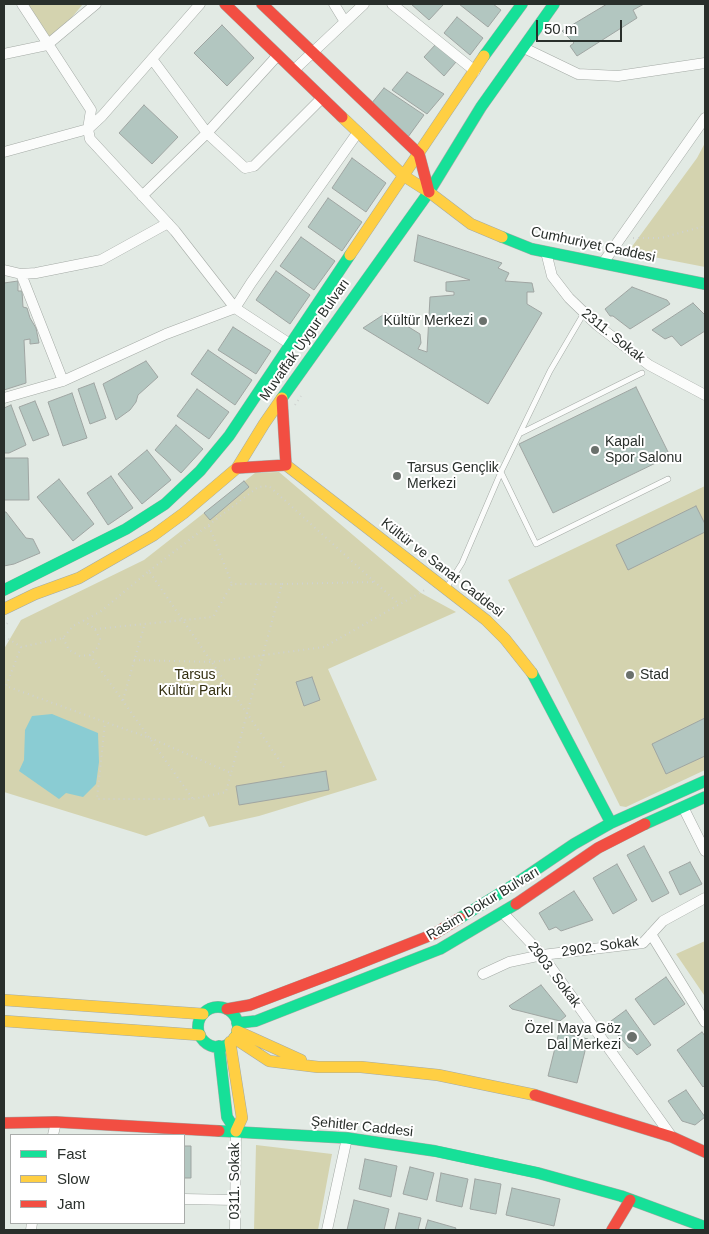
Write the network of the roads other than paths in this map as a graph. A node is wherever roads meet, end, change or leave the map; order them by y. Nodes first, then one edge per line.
1 (22, 4) edge
2 (96, 4) edge
3 (200, 4) edge
4 (224, 4) edge
5 (262, 4) edge
6 (334, 4) edge
7 (364, 4) edge
8 (392, 4) edge
9 (522, 4) edge
10 (554, 4) edge
11 (345, 22) junction
12 (48, 45) junction
13 (524, 48) junction
14 (313, 52) junction
15 (4, 54) edge
16 (278, 55) junction
17 (152, 60) junction
18 (705, 63) edge
19 (294, 70) junction
20 (475, 71) junction
21 (322, 98) junction
22 (705, 118) edge
23 (88, 129) junction
24 (358, 132) junction
25 (207, 133) junction
26 (4, 152) edge
27 (419, 154) junction
28 (404, 176) junction
29 (429, 192) junction
30 (142, 196) junction
31 (168, 223) junction
32 (546, 252) junction
33 (603, 263) junction
34 (4, 270) edge
35 (21, 274) junction
36 (705, 284) edge
37 (235, 308) junction
38 (584, 313) junction
39 (290, 344) junction
40 (642, 373) dead end
41 (63, 381) junction
42 (705, 383) edge
43 (696, 389) junction
44 (705, 394) edge
45 (4, 398) edge
46 (282, 400) junction
47 (520, 433) junction
48 (286, 465) junction
49 (237, 468) junction
50 (501, 472) junction
51 (668, 480) dead end
52 (445, 589) junction
53 (4, 590) edge
54 (8, 613) edge
55 (705, 781) edge
56 (705, 797) edge
57 (683, 807) junction
58 (611, 823) junction
59 (705, 851) edge
60 (705, 898) edge
61 (503, 913) junction
62 (651, 934) junction
63 (542, 955) junction
64 (483, 974) dead end
65 (4, 1000) edge
66 (701, 1008) edge
67 (227, 1009) junction
68 (203, 1014) junction
69 (4, 1021) edge
70 (705, 1022) edge
71 (200, 1035) junction
72 (231, 1036) junction
73 (56, 1122) junction
74 (4, 1123) edge
75 (236, 1131) junction
76 (53, 1134) edge
77 (672, 1137) junction
78 (347, 1138) junction
79 (705, 1152) edge
80 (185, 1199) edge
81 (234, 1200) junction
82 (630, 1200) junction
83 (697, 1227) edge
84 (235, 1230) edge
85 (327, 1230) edge
86 (612, 1230) edge

1 - 12 street
2 - 12 street
3 - 17 street
4 - 16 main road, Cumhuriyet Caddesi
5 - 14 main road
6 - 11 street
7 - 11 street
8 - 20 street
9 - 20 main road, Muvaffak Uygur Bulvarı
10 - 13 main road, Muvaffak Uygur Bulvarı
11 - 14 street
12 - 15 street
12 - 23 street
13 - 18 street
13 - 29 main road, Muvaffak Uygur Bulvarı
14 - 19 street
14 - 27 main road
16 - 19 main road, Cumhuriyet Caddesi
16 - 25 street
17 - 23 street
17 - 25 street
19 - 21 main road, Cumhuriyet Caddesi
20 - 27 main road, Muvaffak Uygur Bulvarı
21 - 24 main road, Cumhuriyet Caddesi
21 - 25 street
22 - 33 street
23 - 26 street
23 - 30 street
24 - 28 main road, Cumhuriyet Caddesi
24 - 37 street
25 - 30 street
27 - 28 main road, Muvaffak Uygur Bulvarı
27 - 29 main road
28 - 29 main road, Cumhuriyet Caddesi
28 - 39 main road, Muvaffak Uygur Bulvarı
29 - 32 main road, Cumhuriyet Caddesi
29 - 46 main road, Muvaffak Uygur Bulvarı
30 - 31 street
31 - 35 street
31 - 37 street
32 - 33 main road, Cumhuriyet Caddesi
32 - 38 street, 2311. Sokak
33 - 36 main road, Cumhuriyet Caddesi
34 - 35 street
35 - 41 street
37 - 39 street
37 - 41 street
38 - 43 street, 2311. Sokak
38 - 47 lane
39 - 53 main road, Muvaffak Uygur Bulvarı
40 - 47 lane
41 - 45 street
42 - 43 street
43 - 44 street, 2311. Sokak
46 - 48 main road
46 - 49 main road, Muvaffak Uygur Bulvarı
47 - 50 lane
48 - 49 main road
48 - 52 main road, Kültür ve Sanat Caddesi
49 - 54 main road, Muvaffak Uygur Bulvarı
50 - 51 lane
50 - 52 lane
52 - 58 main road, Kültür ve Sanat Caddesi
55 - 58 main road
56 - 57 main road, Rasim Dokur Bulvarı
57 - 59 street
57 - 61 main road, Rasim Dokur Bulvarı
58 - 67 main road
60 - 62 street, 2902. Sokak
61 - 63 street, 2903. Sokak
61 - 72 main road, Rasim Dokur Bulvarı
62 - 63 street, 2902. Sokak
62 - 66 street
63 - 64 street, 2902. Sokak
63 - 77 street, 2903. Sokak
65 - 68 main road
66 - 70 street
67 - 68 main road
67 - 72 main road
68 - 71 main road
69 - 71 main road
71 - 72 main road
72 - 75 main road
72 - 77 main road
73 - 74 main road, Şehitler Caddesi
73 - 75 main road, Şehitler Caddesi
73 - 76 street
75 - 78 main road, Şehitler Caddesi
75 - 81 street, 0311. Sokak
77 - 79 main road
78 - 82 main road, Şehitler Caddesi
78 - 85 street
80 - 81 street
81 - 84 street, 0311. Sokak
82 - 83 main road, Şehitler Caddesi
82 - 86 main road

